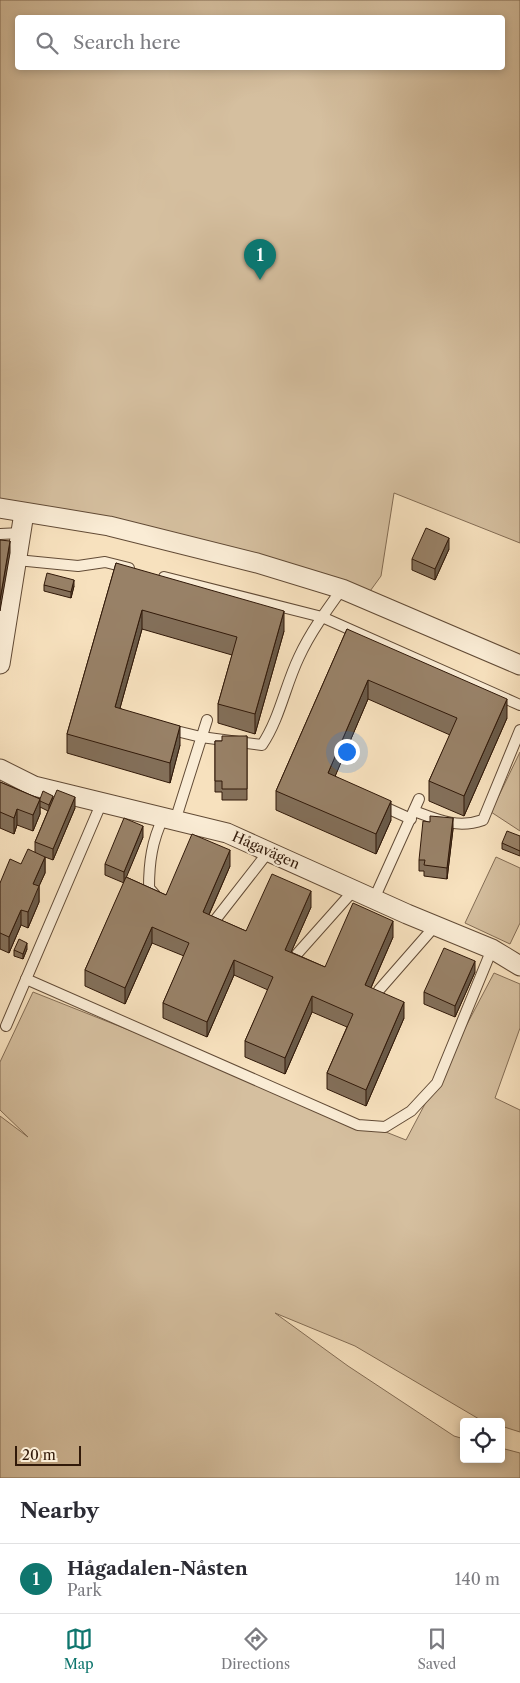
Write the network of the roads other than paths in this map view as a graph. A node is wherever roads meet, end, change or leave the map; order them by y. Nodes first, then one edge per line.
1 (0, 508) edge
2 (24, 513) junction
3 (21, 533) junction
4 (0, 534) edge
5 (18, 560) junction
6 (342, 589) junction
7 (322, 617) junction
8 (0, 664) edge
9 (520, 665) edge
10 (520, 705) edge
11 (207, 720) dead end
12 (158, 726) edge
13 (520, 730) edge
14 (202, 737) junction
15 (0, 769) edge
16 (366, 799) edge
17 (420, 799) dead end
18 (101, 804) junction
19 (413, 815) junction
20 (169, 819) junction
21 (269, 851) junction
22 (354, 890) junction
23 (156, 896) edge
24 (374, 899) junction
25 (216, 919) edge
26 (435, 926) junction
27 (492, 949) junction
28 (297, 954) edge
29 (520, 966) edge
30 (26, 979) junction
31 (379, 990) edge
32 (6, 1026) dead end

1 - 2 street
2 - 3 street
2 - 6 street
3 - 4 lane
3 - 5 street
5 - 7 lane
5 - 8 street
6 - 7 lane
6 - 9 street
7 - 10 lane
7 - 14 lane
11 - 14 lane
12 - 14 lane
13 - 19 lane
14 - 20 lane
15 - 18 street, Hågavägen
16 - 19 lane
17 - 19 lane
18 - 20 street, Hågavägen
18 - 30 lane
19 - 24 lane
20 - 21 street, Hågavägen
20 - 23 lane
21 - 22 street, Hågavägen
21 - 25 lane
22 - 24 street, Hågavägen
22 - 28 lane
24 - 26 street, Hågavägen
26 - 27 street, Hågavägen
26 - 31 lane
27 - 29 street, Hågavägen
27 - 30 lane
30 - 32 lane

